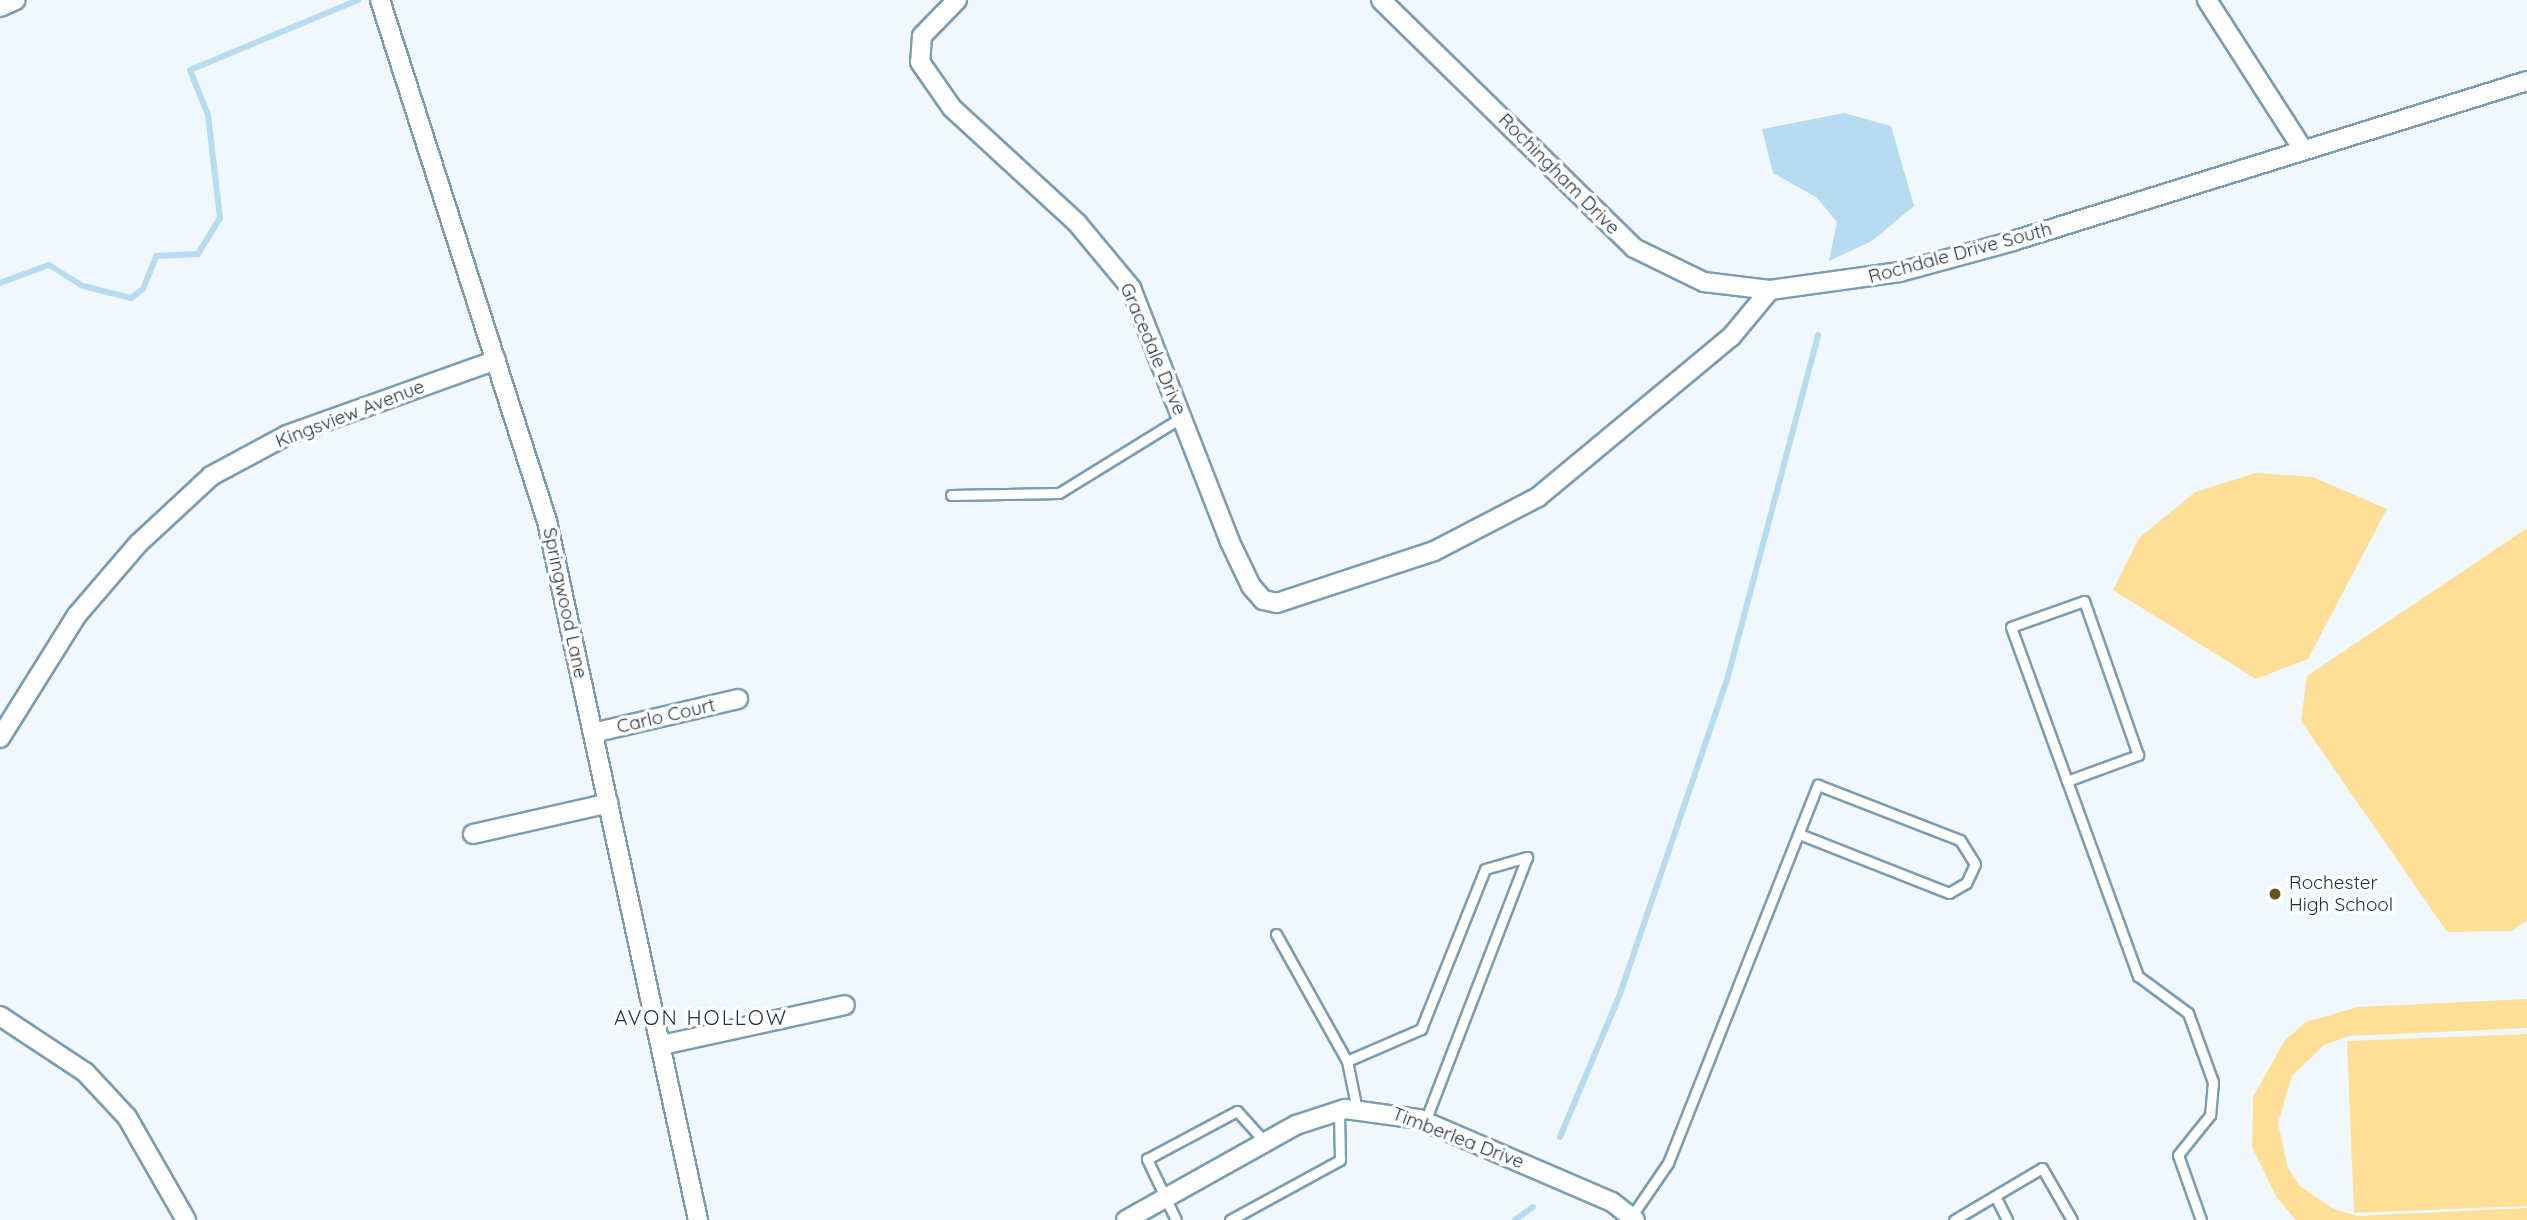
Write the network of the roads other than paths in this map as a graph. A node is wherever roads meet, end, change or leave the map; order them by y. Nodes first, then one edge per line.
1 (16, 0) edge
2 (380, 0) edge
3 (957, 0) edge
4 (1381, 0) edge
5 (2207, 0) edge
6 (0, 7) edge
7 (2527, 80) edge
8 (2302, 148) junction
9 (1770, 290) junction
10 (496, 360) junction
11 (1182, 417) junction
12 (951, 495) dead end
13 (738, 699) dead end
14 (593, 733) junction
15 (0, 738) edge
16 (2067, 781) junction
17 (609, 803) junction
18 (473, 834) dead end
19 (1799, 834) junction
20 (1276, 934) dead end
21 (845, 1005) dead end
22 (0, 1016) edge
23 (662, 1045) junction
24 (1347, 1061) junction
25 (1348, 1110) junction
26 (1424, 1121) junction
27 (1265, 1142) junction
28 (1995, 1196) junction
29 (1163, 1199) junction
30 (1633, 1218) edge
31 (186, 1220) edge
32 (698, 1220) edge
33 (1126, 1220) edge
34 (1176, 1220) edge
35 (1230, 1220) edge
36 (1954, 1220) edge
37 (2007, 1220) edge
38 (2072, 1220) edge
39 (2201, 1220) edge

1 - 6 street
2 - 10 street, Springwood Lane
3 - 11 street, Gracedale Drive
4 - 9 street, Rochingham Drive
5 - 8 street
7 - 8 street, Rochdale Drive South
8 - 9 street, Rochdale Drive South
9 - 11 street, Gracedale Drive
10 - 14 street, Springwood Lane
10 - 15 street, Kingsview Avenue
11 - 12 lane
13 - 14 street, Carlo Court
14 - 17 street, Springwood Lane
16 - 16 lane
16 - 39 lane
17 - 18 street
17 - 23 street, Springwood Lane
19 - 19 lane
19 - 30 lane
20 - 24 lane
21 - 23 street
22 - 31 street
23 - 32 street, Springwood Lane
24 - 25 lane
24 - 26 lane
25 - 26 street, Timberlea Drive
25 - 27 street
25 - 35 lane
26 - 30 street, Timberlea Drive
27 - 29 street
27 - 29 lane
28 - 36 lane
28 - 37 lane
28 - 38 lane
29 - 33 street
29 - 34 lane

